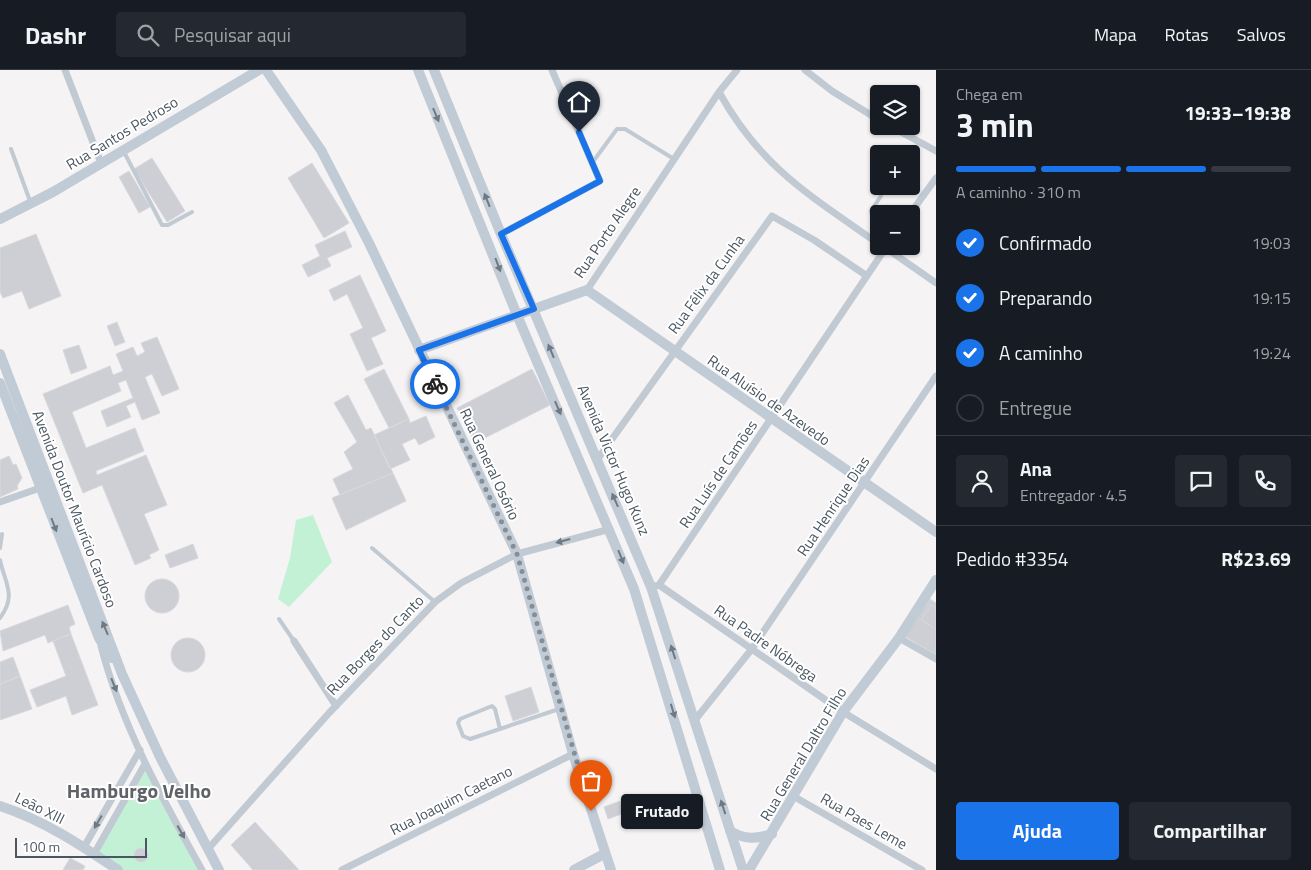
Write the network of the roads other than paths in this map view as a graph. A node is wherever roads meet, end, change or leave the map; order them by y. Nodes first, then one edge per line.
1 (65, 70) edge
2 (259, 70) edge
3 (266, 70) edge
4 (418, 70) edge
5 (434, 70) edge
6 (552, 70) edge
7 (737, 70) edge
8 (805, 70) edge
9 (719, 92) junction
10 (870, 115) edge
11 (907, 135) edge
12 (11, 149) dead end
13 (122, 150) junction
14 (936, 151) edge
15 (675, 159) junction
16 (101, 163) junction
17 (592, 163) junction
18 (936, 178) edge
19 (881, 196) dead end
20 (31, 203) junction
21 (875, 205) edge
22 (916, 205) edge
23 (192, 212) dead end
24 (0, 219) edge
25 (501, 234) junction
26 (870, 238) edge
27 (880, 255) edge
28 (896, 255) edge
29 (868, 276) junction
30 (936, 283) edge
31 (587, 290) junction
32 (534, 309) junction
33 (517, 315) junction
34 (419, 350) junction
35 (673, 352) junction
36 (0, 354) edge
37 (936, 376) edge
38 (0, 383) edge
39 (16, 395) junction
40 (5, 399) junction
41 (771, 420) junction
42 (30, 430) junction
43 (20, 434) junction
44 (597, 460) junction
45 (40, 474) junction
46 (865, 484) junction
47 (40, 488) junction
48 (0, 502) edge
49 (51, 502) junction
50 (610, 529) junction
51 (936, 532) edge
52 (2, 534) dead end
53 (0, 548) edge
54 (372, 548) dead end
55 (517, 554) junction
56 (0, 560) edge
57 (936, 580) edge
58 (83, 586) junction
59 (655, 586) junction
60 (435, 602) junction
61 (0, 618) edge
62 (279, 619) dead end
63 (99, 638) junction
64 (899, 638) junction
65 (294, 641) joint
66 (751, 650) junction
67 (936, 659) edge
68 (122, 674) junction
69 (336, 706) junction
70 (560, 709) junction
71 (843, 712) junction
72 (695, 720) junction
73 (500, 729) junction
74 (140, 750) junction
75 (573, 754) junction
76 (145, 764) junction
77 (936, 769) edge
78 (793, 796) junction
79 (0, 806) edge
80 (730, 832) junction
81 (772, 834) junction
82 (84, 847) junction
83 (208, 849) junction
84 (94, 854) junction
85 (604, 854) junction
86 (118, 870) edge
87 (202, 870) edge
88 (219, 870) edge
89 (342, 870) edge
90 (574, 870) edge
91 (611, 870) edge
92 (720, 870) edge
93 (743, 870) edge
94 (749, 870) edge
95 (922, 870) edge

1 - 16 street
2 - 13 main road, Rua Santos Pedroso
3 - 34 main road, Rua General Osório
4 -> 33 main road, Avenida Victor Hugo Kunz
25 -> 5 main road, Avenida Victor Hugo Kunz
6 - 17 street
7 - 9 street, Rua Porto Alegre
8 - 10 street
9 - 15 street, Rua Porto Alegre
9 - 26 street
11 - 14 street
12 - 20 lane
13 - 16 main road, Rua Santos Pedroso
13 - 23 lane
15 - 17 lane
15 - 31 street, Rua Porto Alegre
16 - 20 main road, Rua Santos Pedroso
17 - 25 street
18 - 22 street
19 - 21 lane
20 - 24 main road, Rua Santos Pedroso
25 - 32 main road, Avenida Victor Hugo Kunz
27 - 29 street, Rua Luís de Camões
28 - 30 street
29 - 35 street, Rua Félix da Cunha
29 - 41 street, Rua Luís de Camões
31 - 32 main road, Rua Porto Alegre
31 - 35 main road, Rua Aluísio de Azevedo
32 - 33 main road, Rua Porto Alegre
44 -> 32 main road, Avenida Victor Hugo Kunz
33 - 34 main road, Rua Porto Alegre
33 -> 50 main road, Avenida Victor Hugo Kunz
34 - 55 main road, Rua General Osório
35 - 41 main road, Rua Aluísio de Azevedo
35 - 44 street, Rua Félix da Cunha
36 - 39 main road, Avenida Doutor Maurício Cardoso
37 - 46 street, Rua Henrique Dias
38 - 40 main road, Avenida Doutor Maurício Cardoso
39 - 40 main road
39 - 42 main road, Avenida Doutor Maurício Cardoso
40 - 43 main road, Avenida Doutor Maurício Cardoso
41 - 46 main road, Rua Aluísio de Azevedo
41 - 59 street, Rua Luís de Camões
42 - 43 main road
42 - 45 main road, Avenida Doutor Maurício Cardoso
43 - 45 main road, Avenida Doutor Maurício Cardoso
59 -> 44 main road, Avenida Victor Hugo Kunz
45 - 47 main road, Avenida Doutor Maurício Cardoso
45 - 49 main road, Avenida Doutor Maurício Cardoso
46 - 51 main road, Rua Aluísio de Azevedo
46 - 66 street, Rua Henrique Dias
47 - 48 street
47 - 49 main road, Avenida Doutor Maurício Cardoso
49 - 58 main road, Avenida Doutor Maurício Cardoso
50 -> 55 street, Rua Borges do Canto
50 -> 92 main road, Avenida Victor Hugo Kunz
52 - 53 lane
54 - 60 lane
55 - 60 street, Rua Borges do Canto
55 - 70 main road, Rua General Osório
56 - 61 lane
57 - 64 main road, Rua General Daltro Filho
58 - 63 main road, Avenida Doutor Maurício Cardoso
68 -> 58 main road, Avenida Doutor Maurício Cardoso
59 - 66 street, Rua Padre Nóbrega
72 -> 59 main road, Avenida Victor Hugo Kunz
60 - 69 street, Rua Borges do Canto
62 - 65 lane
63 - 68 main road, Avenida Doutor Maurício Cardoso
63 -> 74 street
64 - 67 street
64 - 71 main road, Rua General Daltro Filho
65 - 69 street
66 - 71 street, Rua Padre Nóbrega
66 - 72 street, Rua Henrique Dias
68 - 83 main road, Avenida Doutor Maurício Cardoso
69 - 83 street, Rua Borges do Canto
70 - 73 lane
70 - 75 main road, Rua General Osório
71 - 77 street, Rua Padre Nóbrega
71 - 78 main road, Rua General Daltro Filho
80 -> 72 main road, Avenida Victor Hugo Kunz
73 - 73 lane
74 - 76 street
74 -> 82 street
75 - 85 main road, Rua General Osório
75 - 89 street, Rua Joaquim Caetano
76 - 84 street
76 -> 87 street
78 - 81 main road, Rua General Daltro Filho
78 - 95 street, Rua Paes Leme
79 - 82 main road, Leão XIII
80 - 81 main road
80 - 93 main road, Avenida Victor Hugo Kunz
81 - 94 main road, Rua General Daltro Filho
82 - 84 main road, Leão XIII
83 - 88 main road, Avenida Doutor Maurício Cardoso
84 - 86 main road, Leão XIII
85 - 90 main road
85 - 91 main road, Rua General Osório

